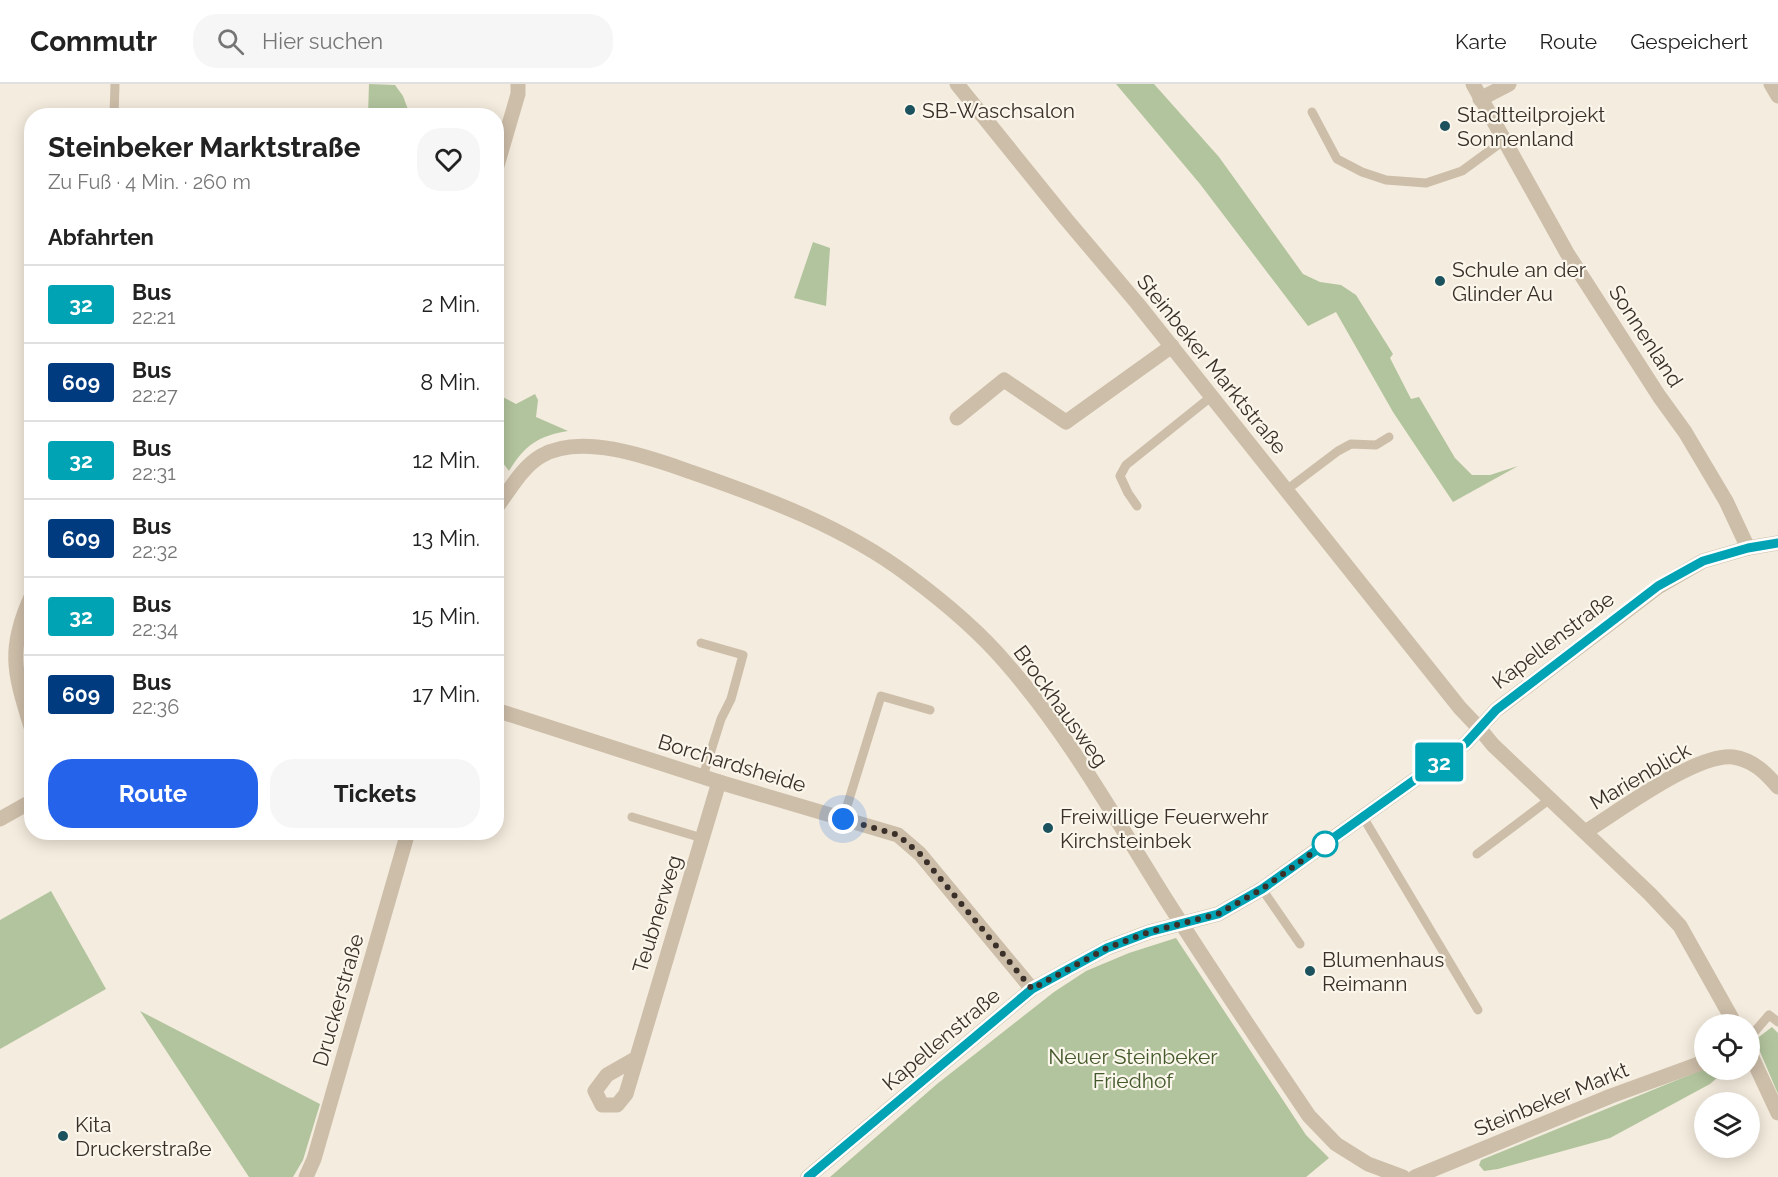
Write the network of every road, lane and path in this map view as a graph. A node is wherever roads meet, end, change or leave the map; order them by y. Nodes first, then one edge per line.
1 (115, 84) edge
2 (518, 84) edge
3 (957, 84) edge
4 (1473, 84) edge
5 (1509, 84) edge
6 (1771, 84) edge
7 (1778, 96) edge
8 (1480, 99) junction
9 (114, 108) edge
10 (1312, 112) dead end
11 (1503, 141) junction
12 (504, 142) edge
13 (1172, 346) junction
14 (1212, 396) junction
15 (957, 418) dead end
16 (1389, 437) dead end
17 (1285, 491) junction
18 (504, 498) edge
19 (1137, 506) dead end
20 (1778, 543) edge
21 (1748, 548) junction
22 (24, 615) edge
23 (701, 643) dead end
24 (24, 704) edge
25 (930, 710) dead end
26 (504, 713) edge
27 (1479, 728) junction
28 (703, 776) junction
29 (718, 782) junction
30 (1778, 787) edge
31 (1550, 800) junction
32 (24, 806) edge
33 (632, 817) dead end
34 (1363, 817) junction
35 (0, 819) edge
36 (843, 819) junction
37 (1585, 832) junction
38 (702, 838) junction
39 (406, 840) edge
40 (1477, 854) dead end
41 (1262, 889) junction
42 (1182, 924) junction
43 (1300, 944) dead end
44 (1032, 989) junction
45 (1478, 1010) dead end
46 (1729, 1014) edge
47 (1778, 1022) edge
48 (1760, 1025) edge
49 (635, 1059) dead end
50 (1694, 1066) edge
51 (1760, 1075) edge
52 (1778, 1113) edge
53 (306, 1177) edge
54 (808, 1177) edge
55 (1403, 1177) edge
56 (1415, 1177) edge

1 - 9 lane
2 - 12 street
3 - 13 street, Steinbeker Marktstraße
4 - 8 street, Sonnenland
5 - 8 street
6 - 7 street
8 - 11 street, Sonnenland
10 - 11 lane
11 - 21 street, Sonnenland
13 - 14 street, Steinbeker Marktstraße
13 - 15 street
14 - 17 street, Steinbeker Marktstraße
14 - 19 lane
16 - 17 lane
17 - 27 street, Steinbeker Marktstraße
18 - 42 street, Brockhausweg
20 - 21 street, Kapellenstraße
21 - 27 street, Kapellenstraße
22 - 24 street
23 - 28 lane
25 - 36 lane
26 - 28 street, Borchardsheide
27 - 31 street, Steinbeker Marktstraße
27 - 34 street, Kapellenstraße
28 - 29 street, Borchardsheide
29 - 36 street, Borchardsheide
29 - 38 street, Teubnerweg
30 - 37 street, Marienblick
31 - 37 street, Steinbeker Marktstraße
31 - 40 lane
32 - 35 street
33 - 38 lane
34 - 41 street, Kapellenstraße
34 - 45 lane
36 - 44 street, Borchardsheide
37 - 46 street, Steinbeker Marktstraße
38 - 49 street, Teubnerweg
39 - 53 street, Druckerstraße
41 - 42 street, Kapellenstraße
41 - 43 lane
42 - 44 street, Kapellenstraße
42 - 55 street, Brockhausweg
44 - 54 street, Kapellenstraße
47 - 48 lane
50 - 56 street, Steinbeker Markt
51 - 52 street

